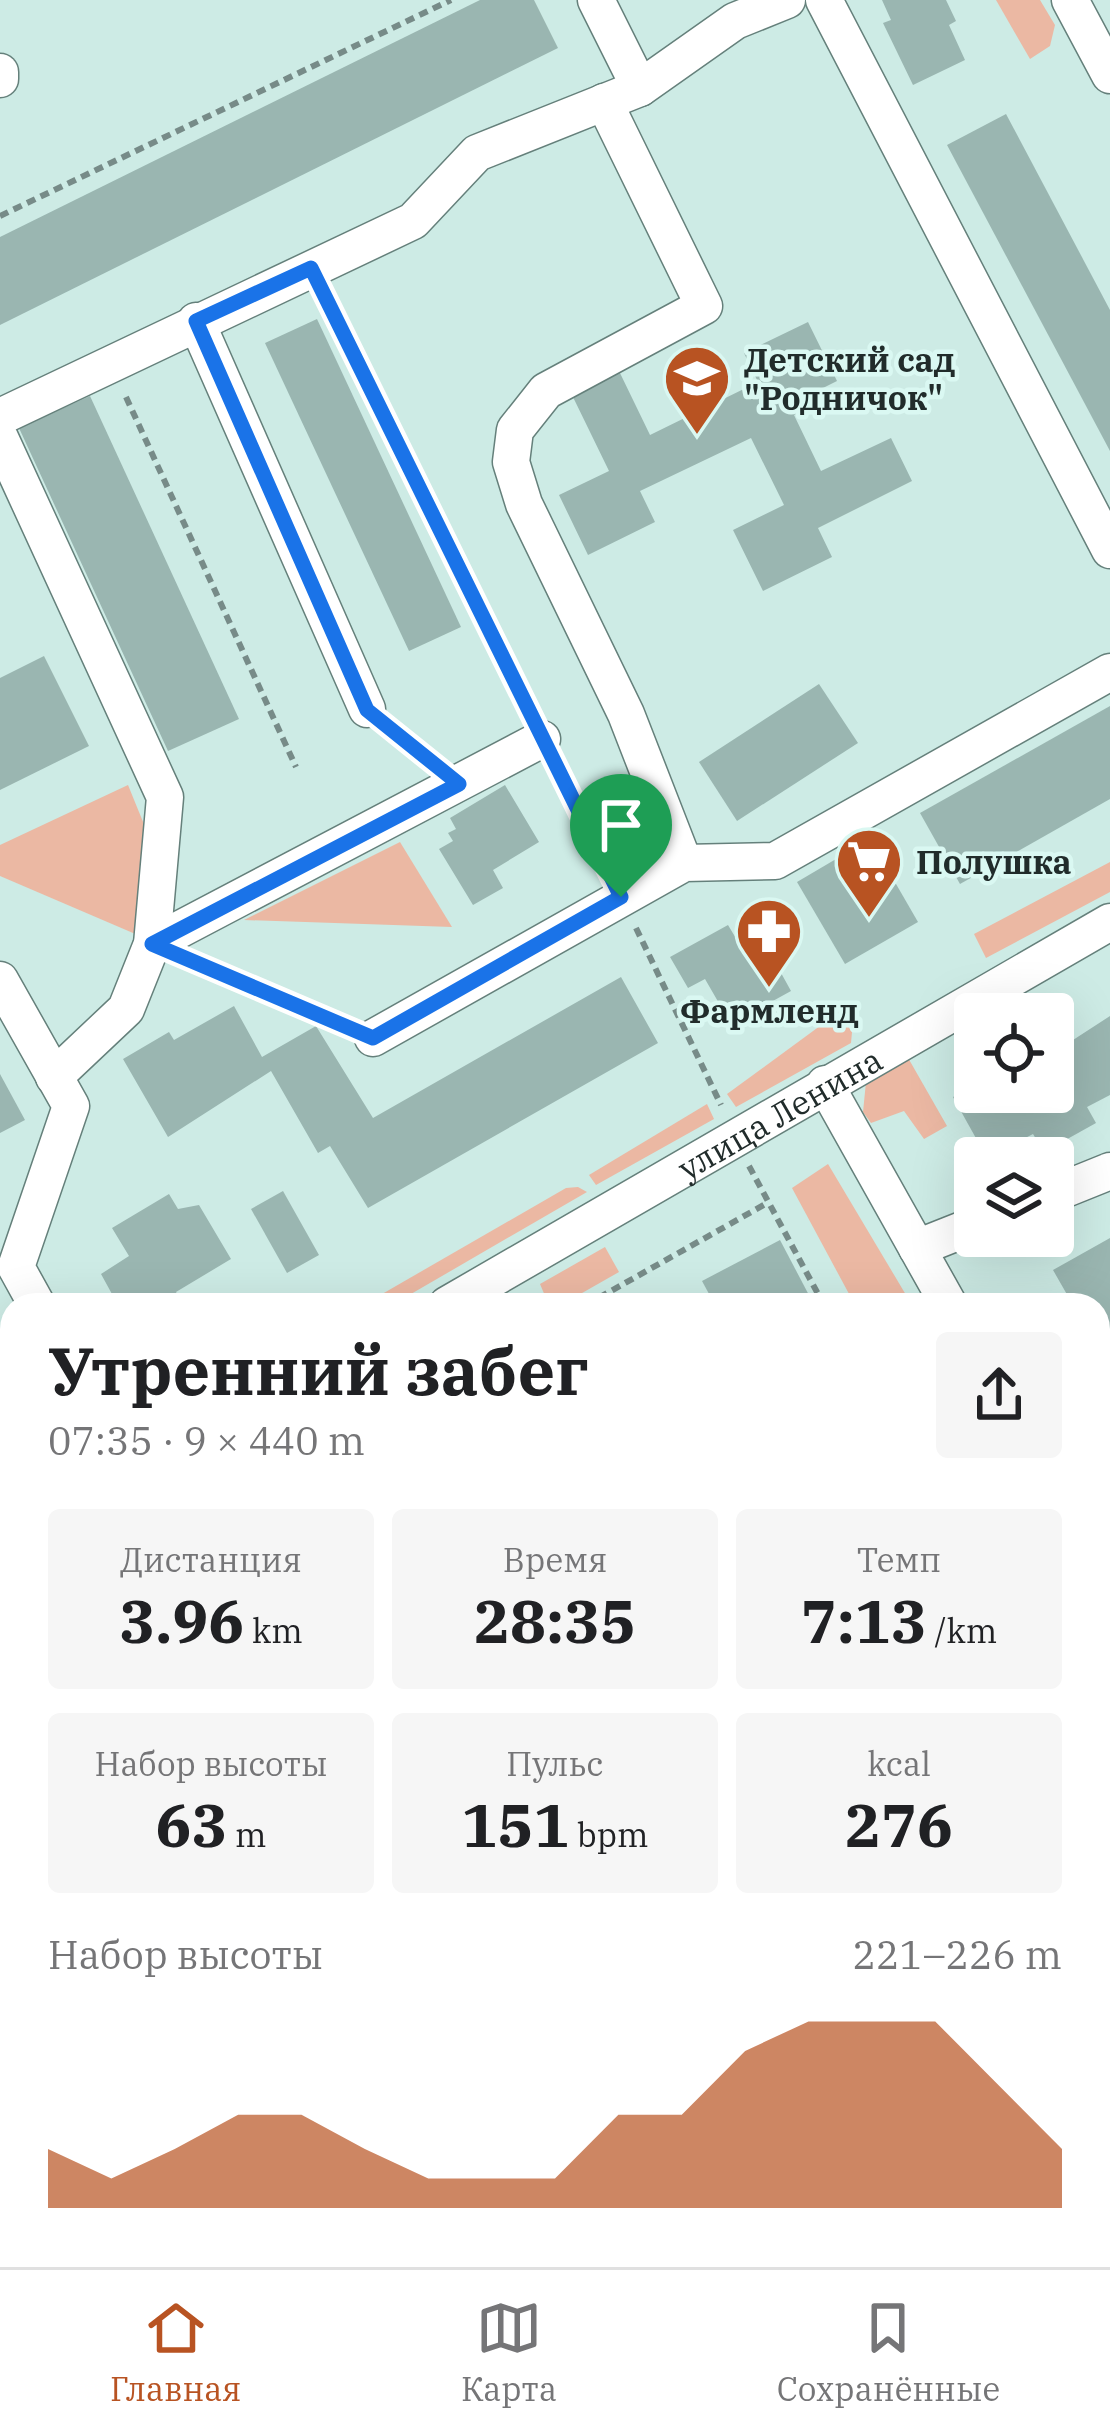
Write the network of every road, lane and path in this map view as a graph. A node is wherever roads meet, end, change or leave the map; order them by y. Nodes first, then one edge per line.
1 (451, 0) edge
2 (596, 0) edge
3 (788, 0) edge
4 (824, 0) edge
5 (1070, 0) edge
6 (1110, 75) edge
7 (640, 88) junction
8 (604, 102) junction
9 (0, 217) edge
10 (311, 268) junction
11 (196, 321) junction
12 (110, 361) junction
13 (0, 417) edge
14 (0, 438) edge
15 (1110, 550) edge
16 (1110, 671) edge
17 (367, 710) joint
18 (542, 739) junction
19 (296, 767) dead end
20 (459, 784) junction
21 (684, 863) junction
22 (621, 897) junction
23 (1110, 922) edge
24 (152, 944) junction
25 (0, 980) edge
26 (373, 1038) joint
27 (54, 1077) junction
28 (825, 1084) junction
29 (733, 1136) junction
30 (1110, 1172) edge
31 (1074, 1186) edge
32 (769, 1202) junction
33 (954, 1233) edge
34 (917, 1248) junction
35 (31, 1293) edge
36 (467, 1293) edge
37 (607, 1293) edge
38 (818, 1293) edge
39 (942, 1293) edge

1 - 9 path
2 - 7 street
3 - 7 street
4 - 15 street
5 - 6 street
7 - 8 street
8 - 10 street
8 - 21 street
10 - 11 street
10 - 18 path
11 - 12 street
11 - 17 street
12 - 13 street
12 - 19 path
14 - 24 street
16 - 21 street
17 - 20 path
18 - 20 street
18 - 22 path
20 - 24 street
21 - 22 street
22 - 26 street
22 - 29 path
23 - 28 street, улица Ленина
24 - 26 path
24 - 27 street
25 - 27 street
27 - 35 street
28 - 29 street, улица Ленина
28 - 34 street
29 - 32 path
29 - 36 street, улица Ленина
30 - 31 street
32 - 37 path
32 - 38 path
33 - 34 street
34 - 39 street

